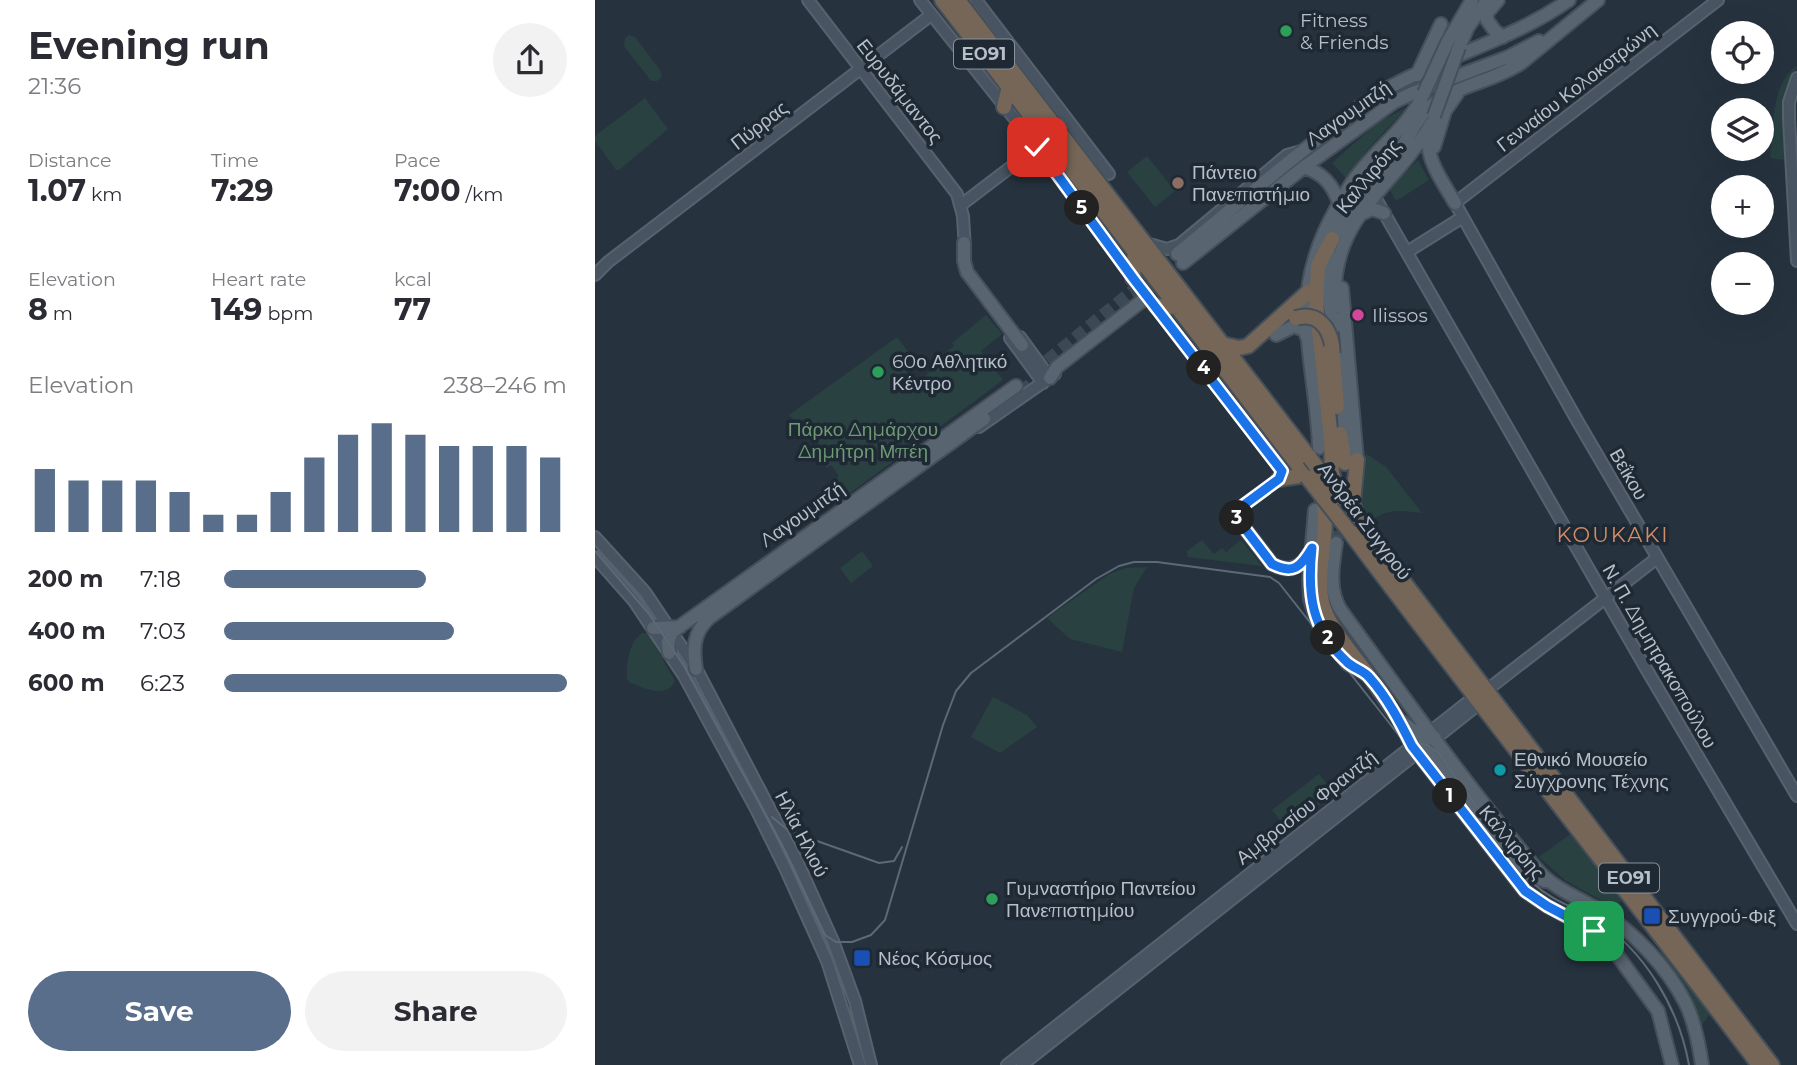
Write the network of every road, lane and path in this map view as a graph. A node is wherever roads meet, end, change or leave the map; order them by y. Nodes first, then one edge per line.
1 (808, 0) edge
2 (920, 0) edge
3 (942, 0) edge
4 (958, 0) edge
5 (976, 0) edge
6 (1472, 0) edge
7 (1487, 0) edge
8 (1498, 0) edge
9 (1569, 0) edge
10 (1598, 0) edge
11 (1718, 0) edge
12 (1545, 4) dead end
13 (931, 15) junction
14 (1441, 24) dead end
15 (1520, 30) junction
16 (1556, 32) junction
17 (1503, 37) junction
18 (861, 69) junction
19 (1417, 75) junction
20 (1797, 78) edge
21 (1009, 86) junction
22 (1469, 86) junction
23 (1005, 107) junction
24 (1431, 124) junction
25 (1037, 147) junction
26 (1434, 147) dead end
27 (1301, 151) junction
28 (1379, 151) junction
29 (1063, 157) junction
30 (1304, 167) junction
31 (1109, 174) dead end
32 (1371, 191) junction
33 (1339, 203) junction
34 (1455, 203) junction
35 (961, 205) junction
36 (1384, 213) junction
37 (1358, 216) junction
38 (1463, 217) junction
39 (1332, 239) junction
40 (964, 243) junction
41 (1140, 247) junction
42 (1407, 252) junction
43 (1338, 260) junction
44 (1797, 261) edge
45 (595, 275) edge
46 (1133, 278) junction
47 (1308, 292) junction
48 (1150, 303) junction
49 (1179, 307) junction
50 (1336, 326) junction
51 (1276, 335) dead end
52 (1222, 342) junction
53 (1310, 342) junction
54 (1022, 345) dead end
55 (1046, 380) junction
56 (1294, 428) dead end
57 (1312, 453) junction
58 (1345, 463) junction
59 (1306, 476) junction
60 (1279, 479) junction
61 (1339, 497) junction
62 (1319, 503) junction
63 (1233, 513) joint
64 (839, 523) junction
65 (1354, 526) junction
66 (595, 537) edge
67 (1336, 543) tunnel mouth
68 (1312, 548) junction
69 (595, 557) edge
70 (1657, 558) junction
71 (1606, 598) junction
72 (653, 628) junction
73 (674, 629) junction
74 (669, 653) junction
75 (696, 669) junction
76 (1368, 675) junction
77 (1487, 690) junction
78 (1476, 701) junction
79 (1424, 742) junction
80 (1797, 796) edge
81 (1797, 924) edge
82 (859, 1065) edge
83 (871, 1065) edge
84 (1007, 1065) edge
85 (1022, 1065) edge
86 (1672, 1065) edge
87 (1702, 1065) edge
88 (1759, 1065) edge
89 (1772, 1065) edge

1 - 18 street, Ευρυδάμαντος
2 - 13 street
3 - 21 highway, Ανδρέα Συγγρού / ΕΟ91
4 - 41 highway, Ανδρέα Συγγρού / ΕΟ91
5 - 31 street
6 - 28 main road, Καλλιρόης, bridge
7 - 24 main road, bridge
8 - 17 main road
9 - 15 main road, Λαγουμιτζή
10 - 16 main road
11 - 34 street, Γενναίου Κολοκοτρώνη
12 - 15 main road
13 - 18 street, Πύρρας
13 - 23 street
14 - 19 main road
15 - 17 main road, Λαγουμιτζή
16 - 22 main road
16 - 30 main road, Λαγουμιτζή
17 - 19 main road, Λαγουμιτζή
18 - 35 street, Ευρυδάμαντος
18 - 45 street, Πύρρας
19 - 27 main road, Λαγουμιτζή
20 - 44 street
21 - 23 highway
21 - 29 highway, Ανδρέα Συγγρού / ΕΟ91
22 - 26 main road
22 - 32 main road
23 - 25 street
24 - 32 main road, Καλλιρόης
24 - 34 main road
25 - 29 highway
25 - 35 street
25 - 46 street
27 - 30 main road, Λαγουμιτζή
27 - 41 street, Λαγουμιτζή
28 - 32 main road
28 - 33 main road, Καλλιρόης
29 - 41 highway, Ανδρέα Συγγρού / ΕΟ91
30 - 33 main road
32 - 36 street, Ν. Π. Δημητρακοπούλου
32 - 37 main road, Καλλιρόης
32 - 39 main road
33 - 47 main road, Καλλιρόης
34 - 38 street, Βεΐκου
35 - 40 street, Ευρυδάμαντος
35 - 55 street
36 - 37 main road
36 - 42 street, Ν. Π. Δημητρακοπούλου
37 - 43 main road, Καλλιρόης
38 - 42 street
38 - 70 street, Βεΐκου
39 - 50 main road
39 - 58 highway
40 - 54 main road
40 - 55 street, Ευρυδάμαντος
41 - 46 highway
41 - 49 highway, Ανδρέα Συγγρού / ΕΟ91
41 - 52 highway, Ανδρέα Συγγρού / ΕΟ91
42 - 71 street, Ν. Π. Δημητρακοπούλου
43 - 50 main road, Καλλιρόης
43 - 58 main road
46 - 48 street
47 - 52 highway
47 - 53 main road, Καλλιρόης
48 - 49 highway
48 - 55 main road
48 - 60 street
49 - 59 highway, Ανδρέα Συγγρού / ΕΟ91
50 - 58 main road, Καλλιρόης
51 - 53 main road
52 - 57 highway, Ανδρέα Συγγρού / ΕΟ91
52 - 58 highway, bridge
53 - 57 main road, Καλλιρόης
55 - 64 street, Λαγουμιτζή
56 - 57 highway
57 - 61 highway, Ανδρέα Συγγρού / ΕΟ91, bridge
58 - 61 highway, bridge
58 - 65 highway
59 - 60 highway
59 - 62 highway, Ανδρέα Συγγρού / ΕΟ91, bridge
60 - 63 street
61 - 65 highway, Ανδρέα Συγγρού / ΕΟ91
62 - 65 highway, Ανδρέα Συγγρού / ΕΟ91, bridge
62 - 68 main road
62 - 76 highway
63 - 68 main road
64 - 73 main road, Λαγουμιτζή
64 - 75 main road, Λαγουμιτζή
65 - 77 highway, Ανδρέα Συγγρού / ΕΟ91
65 - 78 highway, Ανδρέα Συγγρού / ΕΟ91
66 - 73 street, Ηλία Ηλιού
67 - 79 main road, Καλλιρόης
68 - 76 main road
69 - 72 street, Ηλία Ηλιού
70 - 71 street, Αμβροσίου Φραντζή
70 - 80 street, Βεΐκου
71 - 77 street, Αμβροσίου Φραντζή
71 - 81 street, Ν. Π. Δημητρακοπούλου
72 - 73 main road
72 - 74 street, Ηλία Ηλιού
73 - 74 main road
73 - 75 street, Ηλία Ηλιού
74 - 82 street, Ηλία Ηλιού
75 - 83 street, Ηλία Ηλιού
76 - 79 main road
77 - 78 street, Αμβροσίου Φραντζή
77 - 89 highway, Ανδρέα Συγγρού / ΕΟ91
78 - 79 street, Αμβροσίου Φραντζή
78 - 88 highway, Ανδρέα Συγγρού / ΕΟ91
79 - 84 street, Αμβροσίου Φραντζή
79 - 85 street, Αμβροσίου Φραντζή
79 - 86 main road, Καλλιρόης
79 - 87 main road, Καλλιρόης

